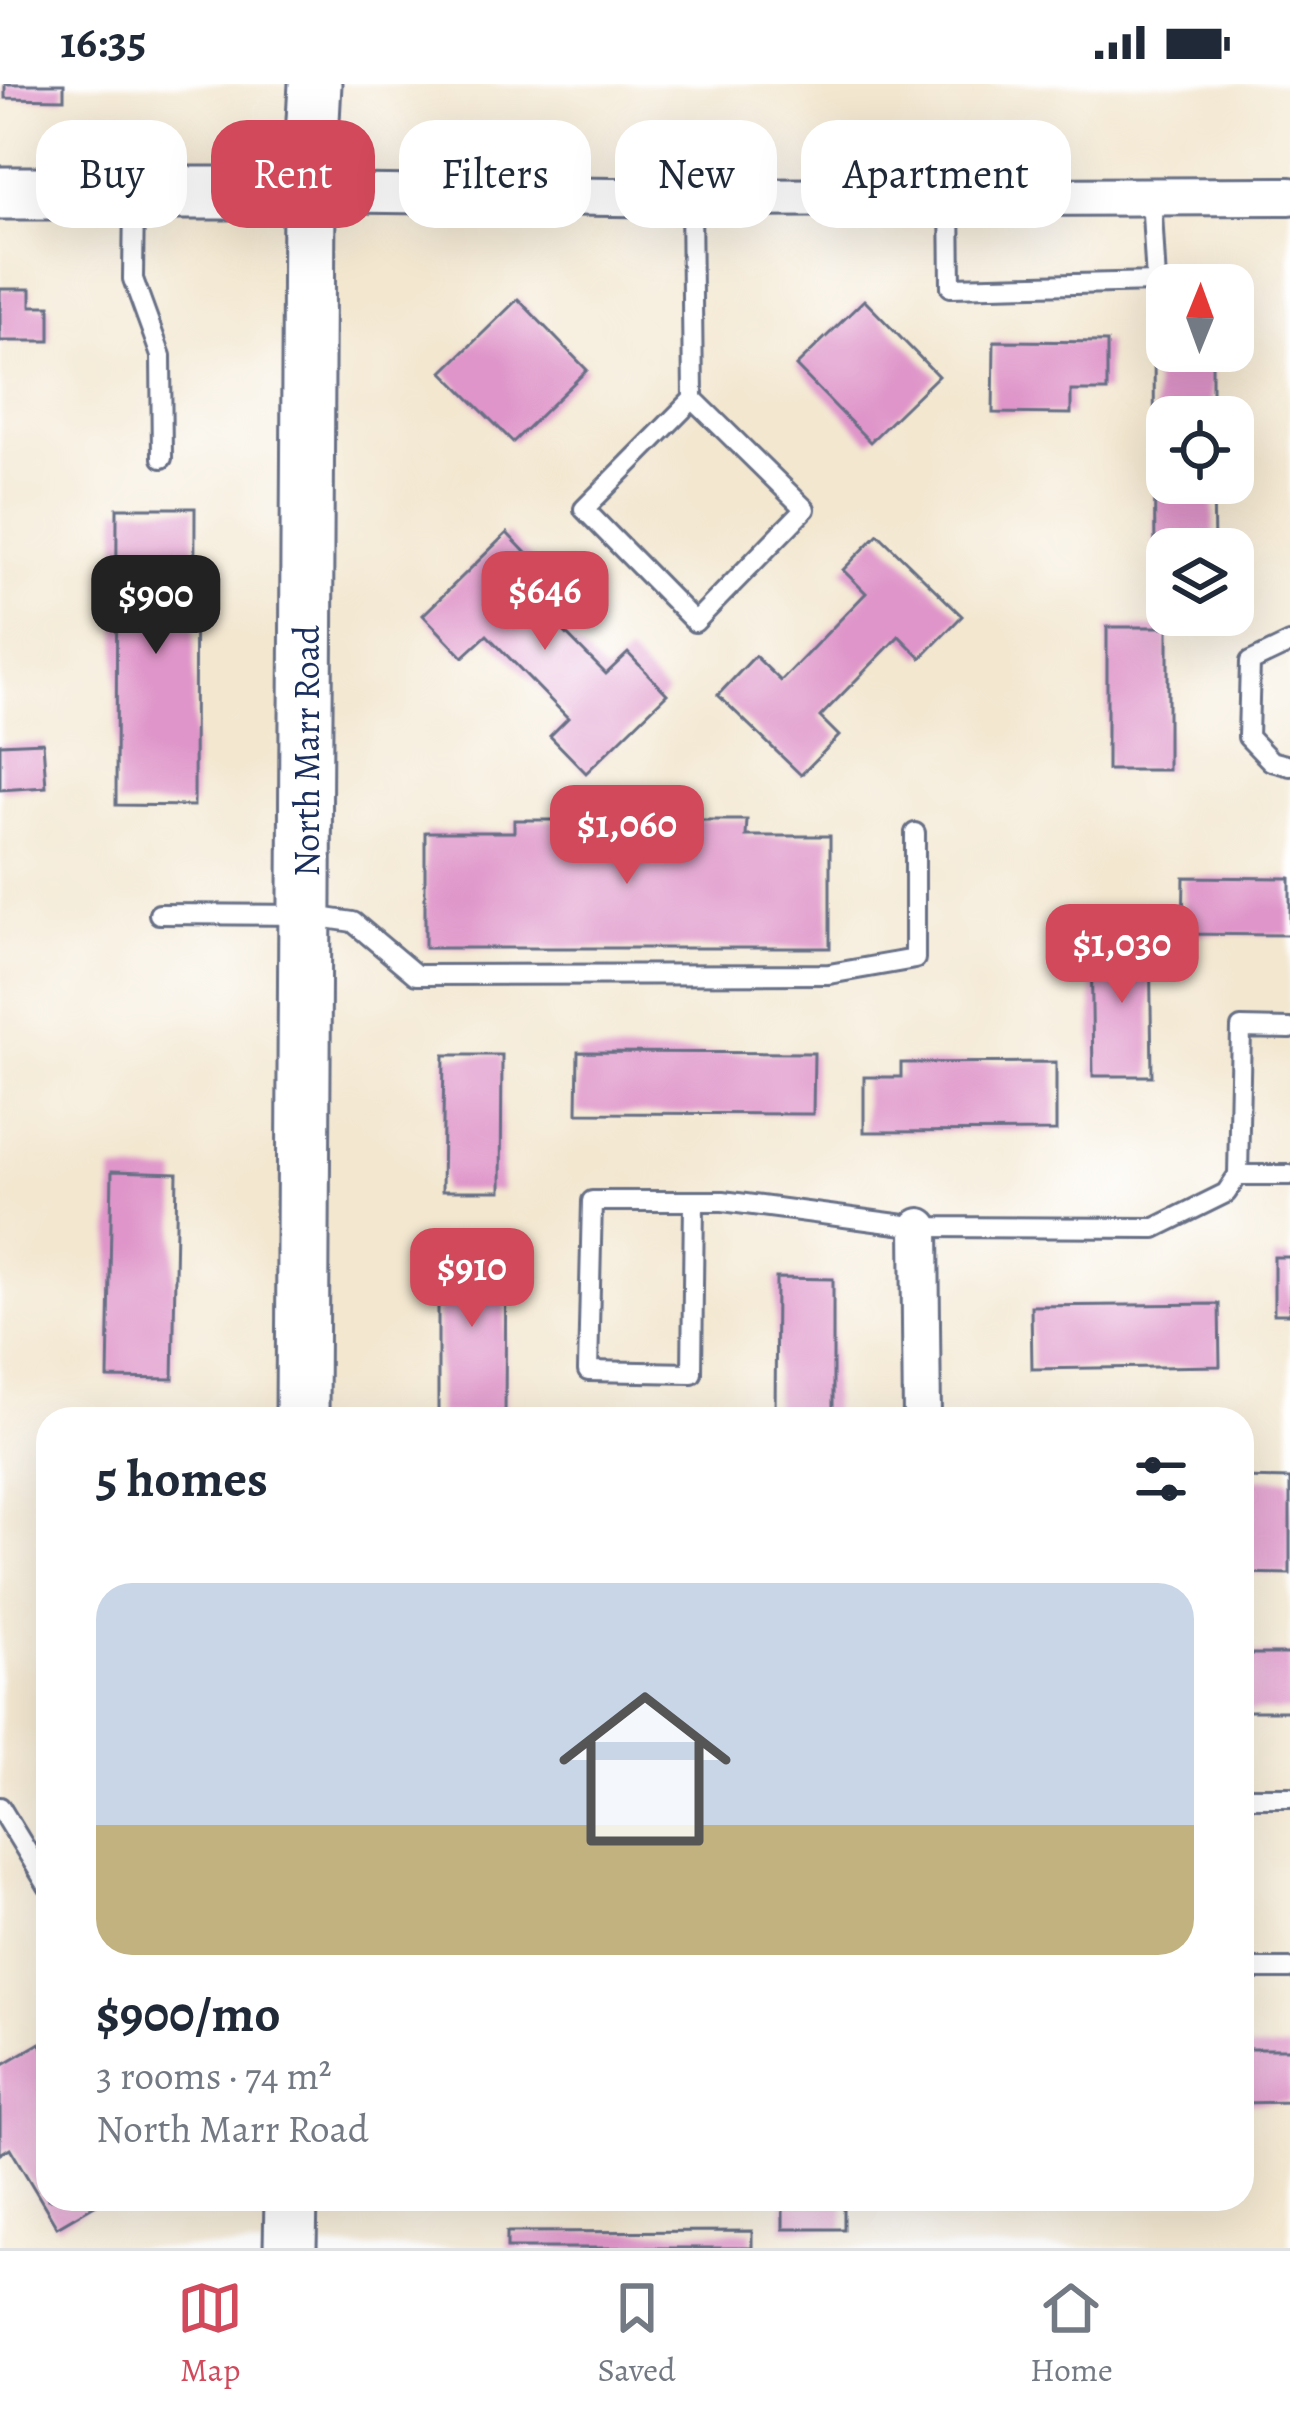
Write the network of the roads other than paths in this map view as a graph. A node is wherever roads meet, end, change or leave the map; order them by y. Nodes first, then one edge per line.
1 (315, 84) edge
2 (313, 120) edge
3 (0, 193) edge
4 (36, 193) edge
5 (375, 194) edge
6 (1071, 196) edge
7 (1151, 196) junction
8 (1290, 196) edge
9 (615, 197) edge
10 (134, 228) edge
11 (309, 228) edge
12 (691, 228) edge
13 (951, 228) edge
14 (692, 399) junction
15 (162, 458) dead end
16 (1290, 643) edge
17 (1290, 766) edge
18 (915, 833) dead end
19 (159, 914) dead end
20 (305, 915) junction
21 (1290, 1029) edge
22 (1238, 1175) junction
23 (1290, 1175) edge
24 (694, 1201) junction
25 (920, 1227) junction
26 (302, 1407) edge
27 (922, 1407) edge
28 (1254, 1797) edge
29 (1290, 1797) edge
30 (0, 1807) edge
31 (36, 1866) edge
32 (1290, 1969) edge
33 (1254, 1970) edge
34 (291, 2211) edge
35 (290, 2248) edge

1 - 2 street, North Marr Road
3 - 4 street
5 - 9 street
6 - 7 street
7 - 8 street
7 - 13 lane
10 - 15 lane
11 - 20 street, North Marr Road
12 - 14 lane
14 - 14 lane
16 - 17 lane
18 - 20 lane
19 - 20 lane
20 - 26 street, North Marr Road
21 - 22 lane
22 - 23 lane
22 - 25 lane
24 - 24 lane
24 - 25 lane
25 - 27 street
28 - 29 lane
30 - 31 lane
32 - 33 lane
34 - 35 street

